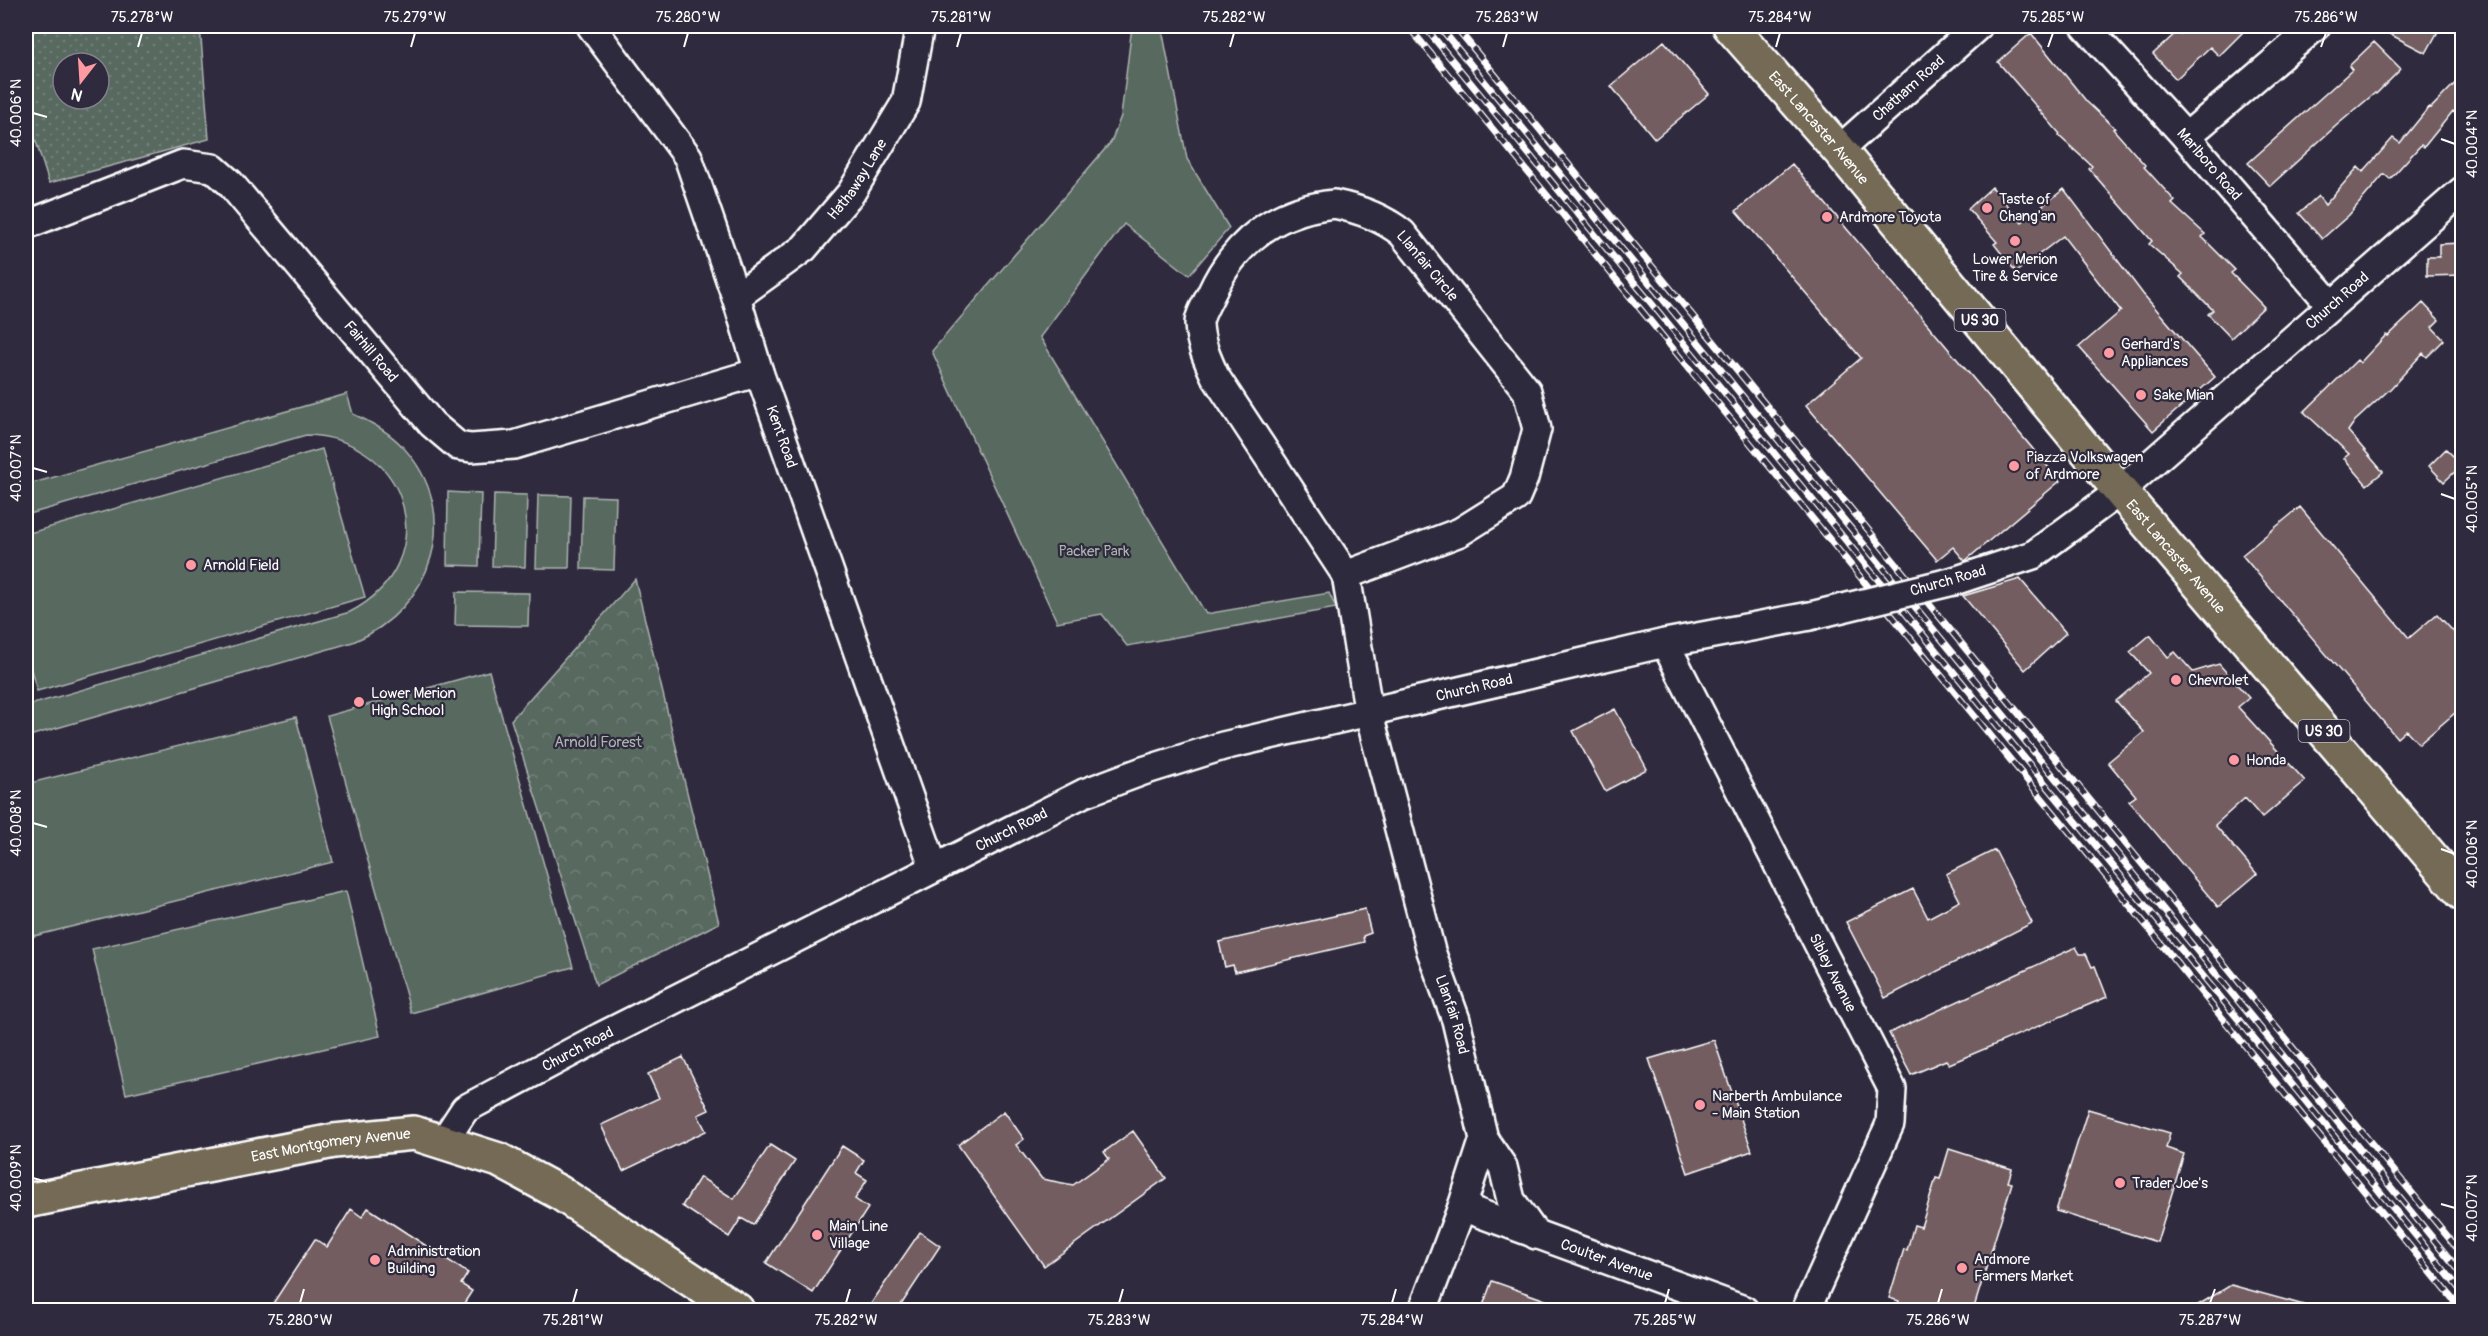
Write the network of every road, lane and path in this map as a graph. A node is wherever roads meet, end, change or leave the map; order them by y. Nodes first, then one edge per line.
1 (591, 26) edge
2 (920, 26) edge
3 (1731, 26) edge
4 (1978, 26) edge
5 (2085, 26) edge
6 (2316, 26) edge
7 (2186, 137) junction
8 (1839, 150) junction
9 (2463, 191) edge
10 (26, 225) edge
11 (736, 297) junction
12 (2331, 305) junction
13 (759, 372) junction
14 (2120, 491) junction
15 (1346, 575) junction
16 (1665, 643) junction
17 (1369, 714) junction
18 (934, 868) junction
19 (2463, 893) edge
20 (1484, 1139) junction
21 (444, 1141) junction
22 (26, 1202) edge
23 (1462, 1207) junction
24 (1536, 1234) junction
25 (737, 1311) edge
26 (1423, 1311) edge
27 (1744, 1311) edge
28 (1806, 1311) edge

1 - 11 street, Kent Road
2 - 11 street, Hathaway Lane
3 - 8 main road, East Lancaster Avenue / US 30
4 - 8 street, Chatham Road
5 - 7 street, Marlboro Road
6 - 7 street
7 - 12 street, Marlboro Road
8 - 14 main road, East Lancaster Avenue / US 30
9 - 12 street, Church Road
10 - 13 street, Fairhill Road
11 - 13 street, Kent Road
12 - 14 street, Church Road
13 - 18 street, Kent Road
14 - 16 street, Church Road, bridge
14 - 19 main road, East Lancaster Avenue / US 30
15 - 15 street, Llanfair Circle
15 - 17 street, Llanfair Circle
16 - 17 street, Church Road
16 - 28 street, Sibley Avenue
17 - 18 street, Church Road
17 - 20 street, Llanfair Road
18 - 21 street, Church Road
20 - 23 street
20 - 24 street
21 - 22 main road, East Montgomery Avenue
21 - 25 main road, East Montgomery Avenue
23 - 24 street, Coulter Avenue
23 - 26 street
24 - 27 street, Coulter Avenue

